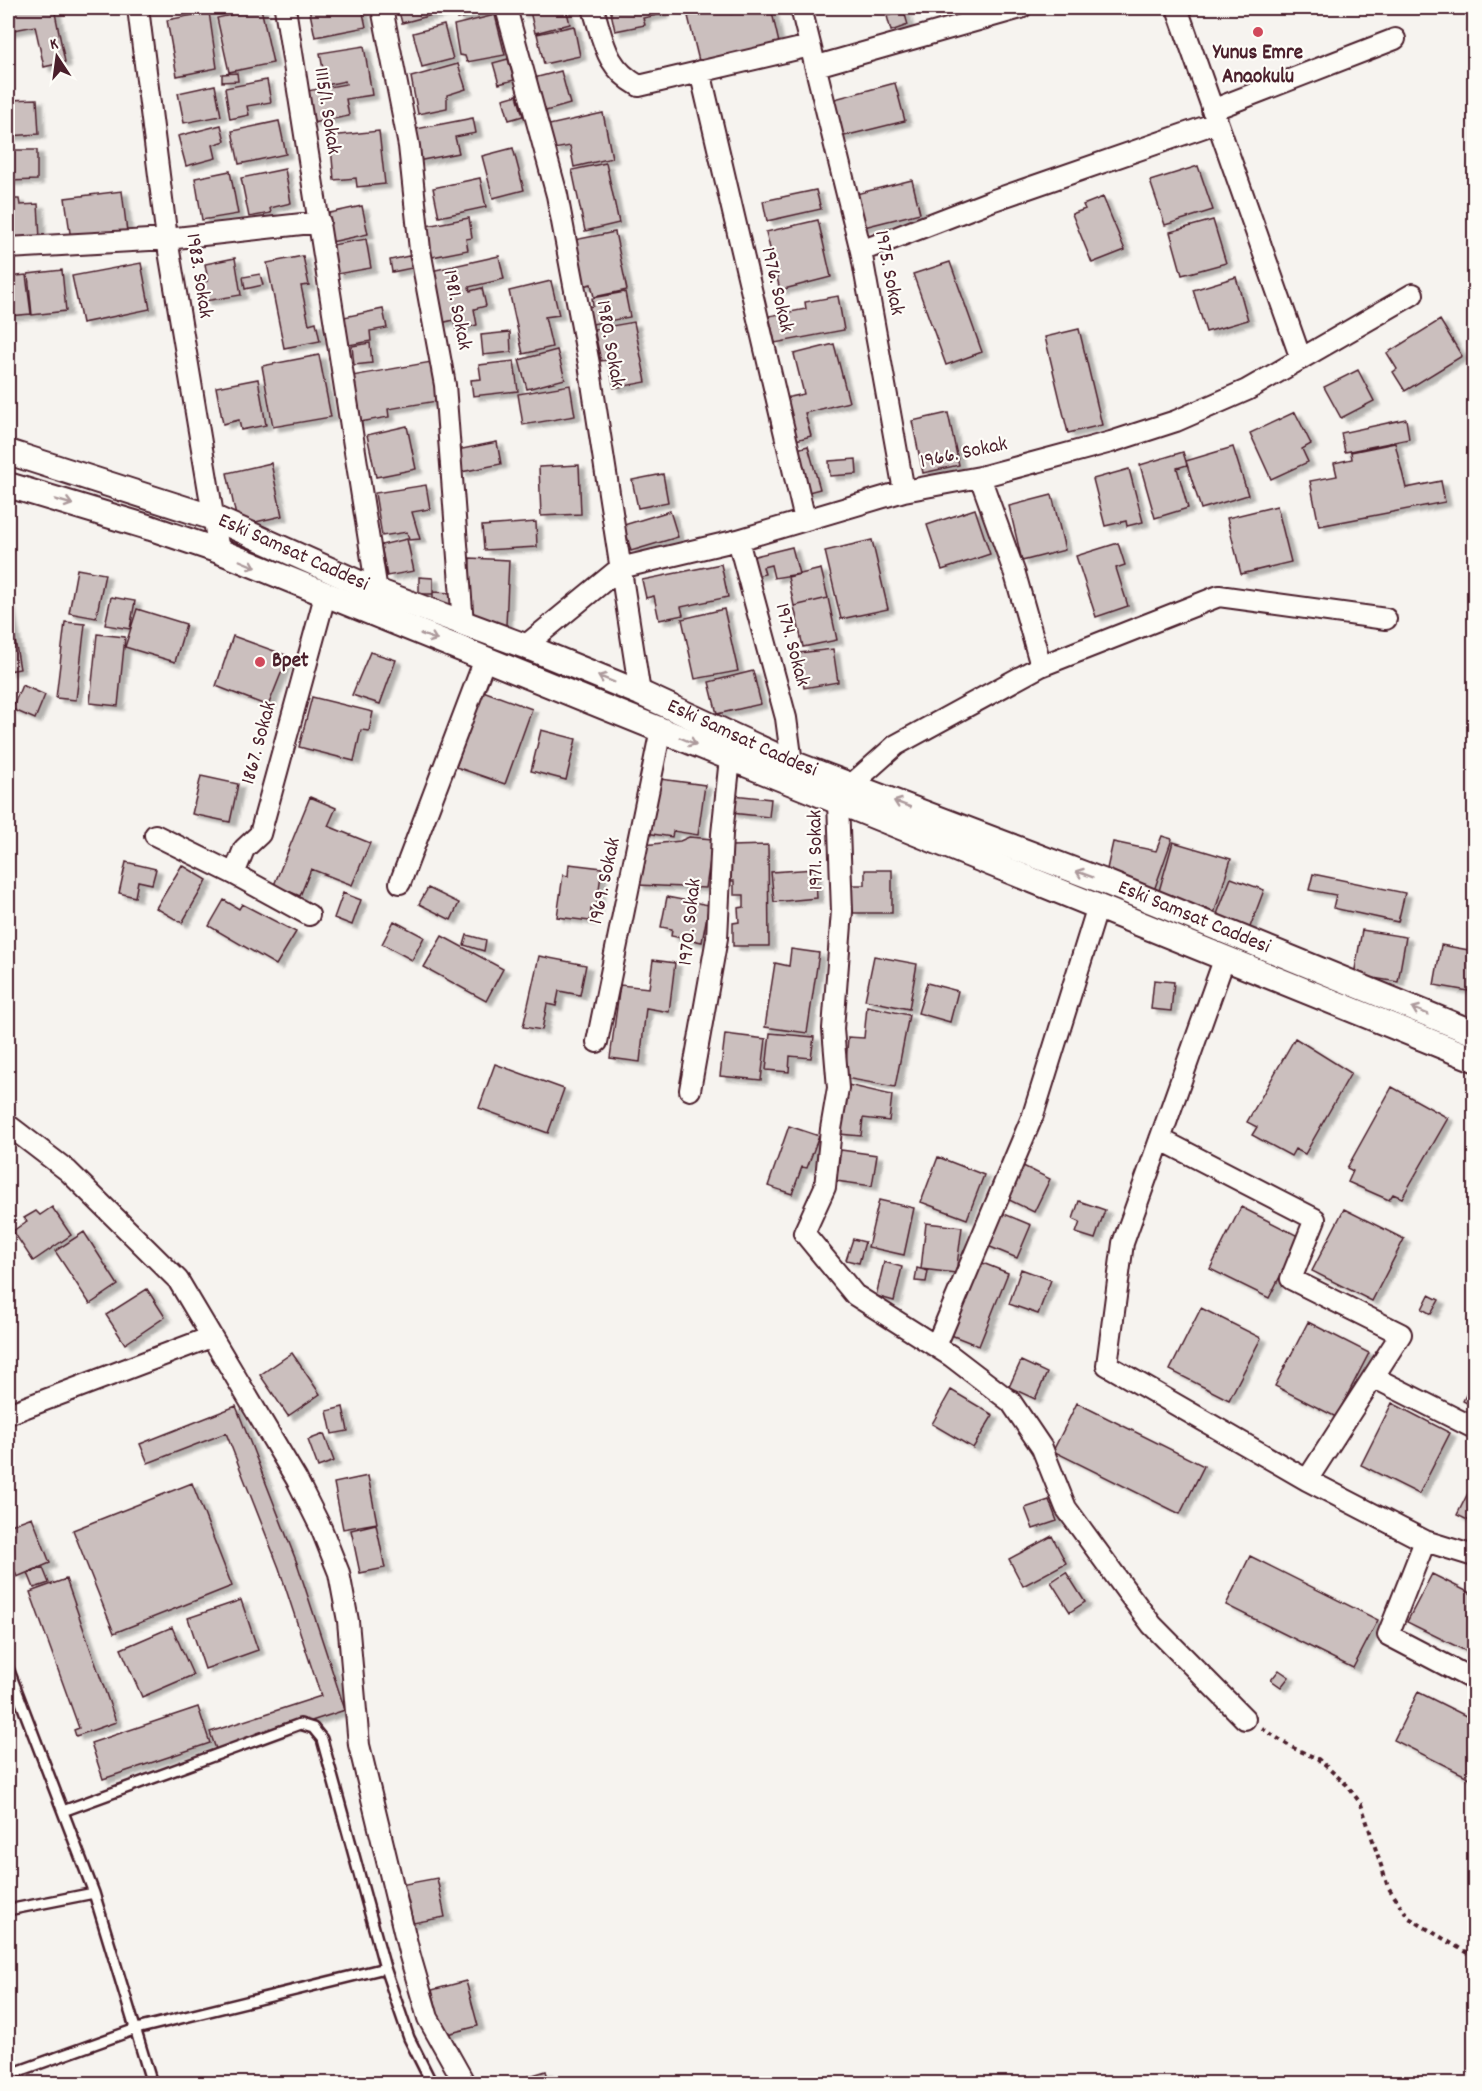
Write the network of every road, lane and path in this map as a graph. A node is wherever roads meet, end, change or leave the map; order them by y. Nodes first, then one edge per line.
1 (138, 8) edge
2 (285, 8) edge
3 (382, 8) edge
4 (506, 8) edge
5 (592, 8) edge
6 (801, 8) edge
7 (1021, 8) edge
8 (1177, 8) edge
9 (978, 13) edge
10 (1395, 39) dead end
11 (810, 46) junction
12 (817, 66) junction
13 (700, 71) junction
14 (1214, 116) junction
15 (320, 222) junction
16 (167, 239) junction
17 (8, 248) edge
18 (861, 251) junction
19 (1413, 294) dead end
20 (1301, 359) junction
21 (8, 452) edge
22 (980, 477) junction
23 (8, 485) edge
24 (904, 491) junction
25 (214, 518) junction
26 (805, 520) junction
27 (738, 540) junction
28 (219, 551) junction
29 (620, 568) junction
30 (377, 591) junction
31 (326, 596) junction
32 (1386, 620) dead end
33 (463, 624) junction
34 (525, 646) junction
35 (485, 659) junction
36 (1041, 666) junction
37 (640, 693) junction
38 (661, 729) junction
39 (730, 758) junction
40 (792, 763) junction
41 (844, 793) junction
42 (155, 835) dead end
43 (234, 874) junction
44 (400, 883) dead end
45 (1098, 906) junction
46 (309, 915) dead end
47 (1224, 960) junction
48 (1474, 1033) edge
49 (597, 1042) dead end
50 (1474, 1059) edge
51 (690, 1090) dead end
52 (8, 1125) edge
53 (1160, 1139) junction
54 (212, 1337) junction
55 (936, 1346) junction
56 (1375, 1378) junction
57 (8, 1414) edge
58 (1474, 1428) edge
59 (1307, 1480) junction
60 (1425, 1541) junction
61 (1474, 1556) edge
62 (8, 1668) edge
63 (1474, 1680) edge
64 (1245, 1719) joint
65 (63, 1811) junction
66 (94, 1893) junction
67 (8, 1910) edge
68 (1474, 1957) edge
69 (385, 1968) junction
70 (136, 2029) junction
71 (8, 2075) edge
72 (152, 2084) edge
73 (432, 2084) edge
74 (465, 2084) edge

1 - 16 street, 1983. Sokak
2 - 15 street, 1115/1. Sokak
3 - 33 street, 1981. Sokak
4 - 29 street, 1980. Sokak
5 - 13 street
6 - 11 street, 1975. Sokak
7 - 9 street
8 - 14 street
9 - 12 street
10 - 14 street
11 - 12 street, 1975. Sokak
11 - 13 street
12 - 18 street, 1975. Sokak
13 - 26 street, 1976. Sokak
14 - 18 street
14 - 20 street
15 - 16 street
15 - 30 street, 1115/1. Sokak
16 - 17 street
16 - 25 street, 1983. Sokak
18 - 24 street, 1975. Sokak
19 - 20 street, 1966. Sokak
20 - 22 street, 1966. Sokak
21 - 25 street, Eski Samsat Caddesi
22 - 24 street, 1966. Sokak
22 - 36 street
23 -> 28 street, Eski Samsat Caddesi
24 - 26 street, 1966. Sokak
25 - 28 street, 1983. Sokak
25 - 30 street, Eski Samsat Caddesi
26 - 27 street, 1966. Sokak
27 - 29 street, 1966. Sokak
27 - 40 street, 1974. Sokak
28 -> 31 street, Eski Samsat Caddesi
29 - 34 street, 1966. Sokak
29 - 37 street, 1980. Sokak
30 - 33 street, Eski Samsat Caddesi
31 -> 35 street, Eski Samsat Caddesi
31 - 43 street, 1867. Sokak
32 - 36 street
33 - 34 street, Eski Samsat Caddesi
37 -> 34 street, Eski Samsat Caddesi
35 - 38 street, Eski Samsat Caddesi
35 - 44 street
36 - 41 street
37 - 40 street, Eski Samsat Caddesi
38 -> 39 street, Eski Samsat Caddesi
38 - 49 street, 1969. Sokak
39 - 41 street, Eski Samsat Caddesi
39 - 51 street, 1970. Sokak
40 - 41 street, Eski Samsat Caddesi
41 - 45 street, Eski Samsat Caddesi
48 -> 41 street, Eski Samsat Caddesi
41 - 55 street, 1971. Sokak
42 - 43 street
43 - 46 street
45 - 47 street, Eski Samsat Caddesi
45 - 55 street
47 - 50 street, Eski Samsat Caddesi
47 - 53 street
52 - 54 street
53 - 56 street
53 - 59 street
54 - 57 street
54 - 74 street
55 - 64 street
56 - 58 street
56 - 59 street
59 - 60 street
60 - 61 street
60 - 63 street
62 - 65 lane
64 - 68 path
65 - 66 lane
65 - 69 lane
66 - 67 lane
66 - 70 lane
69 - 70 lane
69 - 73 lane
70 - 71 lane
70 - 72 lane

